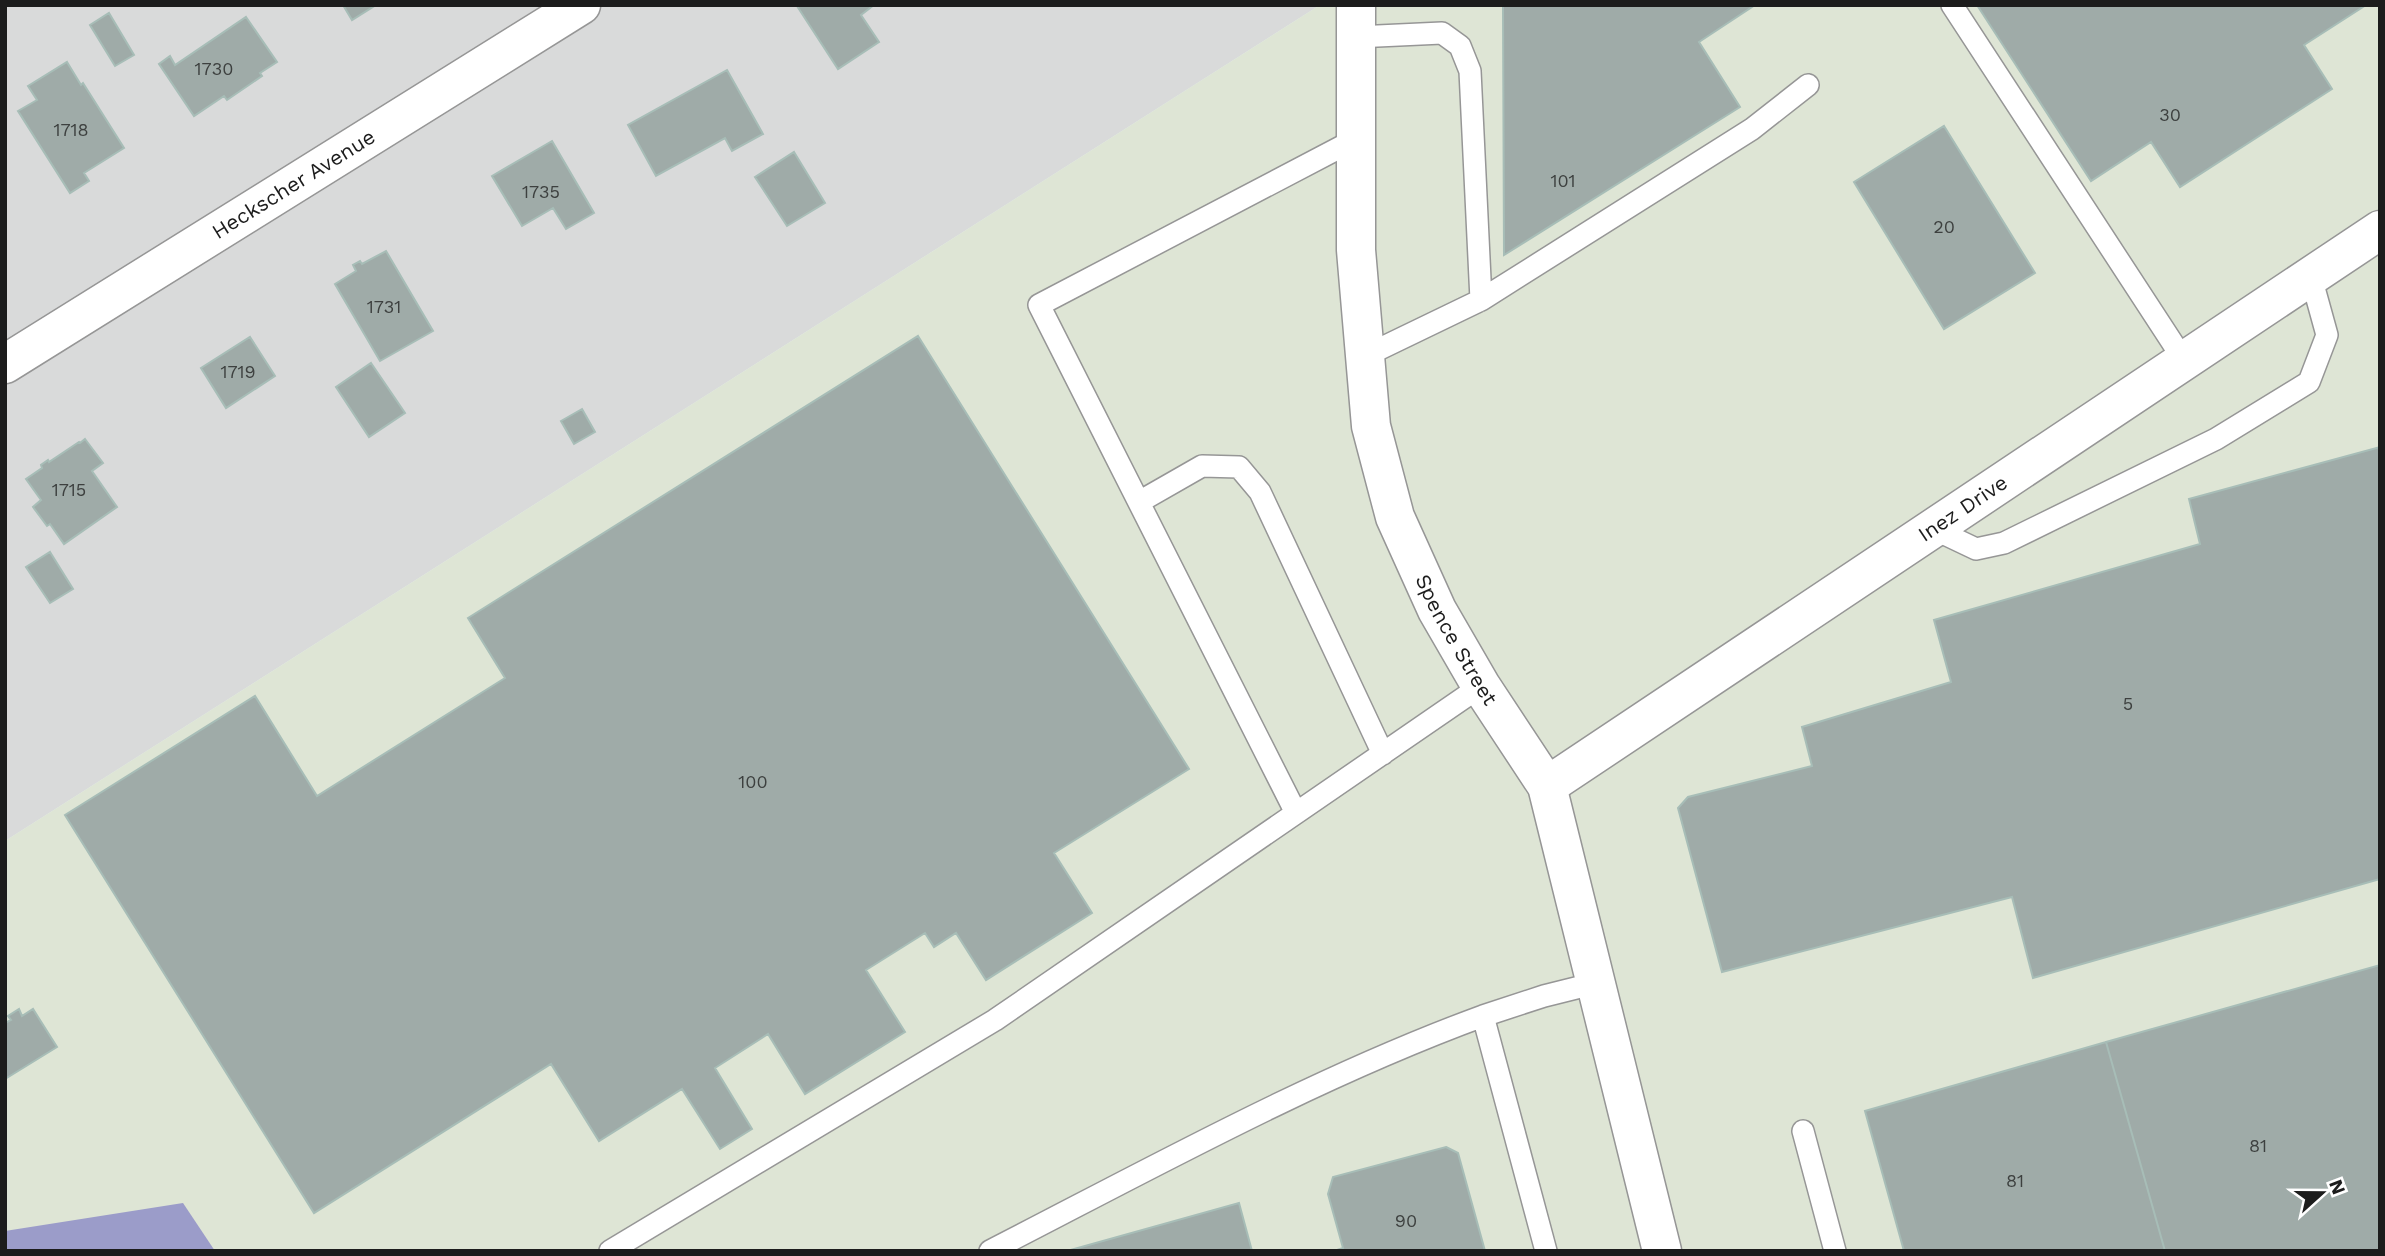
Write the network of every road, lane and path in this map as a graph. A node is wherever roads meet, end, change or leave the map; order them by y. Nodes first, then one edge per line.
1 (581, 5) edge
2 (1952, 5) edge
3 (1356, 21) edge
4 (1808, 85) dead end
5 (1356, 139) junction
6 (2380, 230) edge
7 (2311, 277) junction
8 (1481, 300) junction
9 (1365, 356) junction
10 (2185, 362) junction
11 (5, 364) edge
12 (1139, 502) junction
13 (1934, 529) junction
14 (1482, 686) junction
15 (1382, 754) junction
16 (1547, 786) junction
17 (1296, 813) junction
18 (1596, 983) junction
19 (1483, 1016) junction
20 (1803, 1131) dead end
21 (610, 1251) edge
22 (990, 1251) edge
23 (1546, 1251) edge
24 (1662, 1251) edge
25 (1835, 1251) edge

1 - 11 street, Heckscher Avenue
2 - 10 lane
3 - 5 street, Spence Street
3 - 8 lane
4 - 8 lane
5 - 9 street, Spence Street
5 - 12 lane
6 - 7 street, Inez Drive
7 - 10 street, Inez Drive
7 - 13 lane
8 - 9 lane
9 - 14 street, Spence Street
10 - 13 street, Inez Drive
12 - 15 lane
12 - 17 lane
13 - 16 street, Inez Drive
14 - 15 lane
14 - 16 street, Spence Street
15 - 17 lane
16 - 18 street, Spence Street
17 - 21 lane
18 - 19 lane
18 - 24 street, Spence Street
19 - 22 lane
19 - 23 lane
20 - 25 lane

